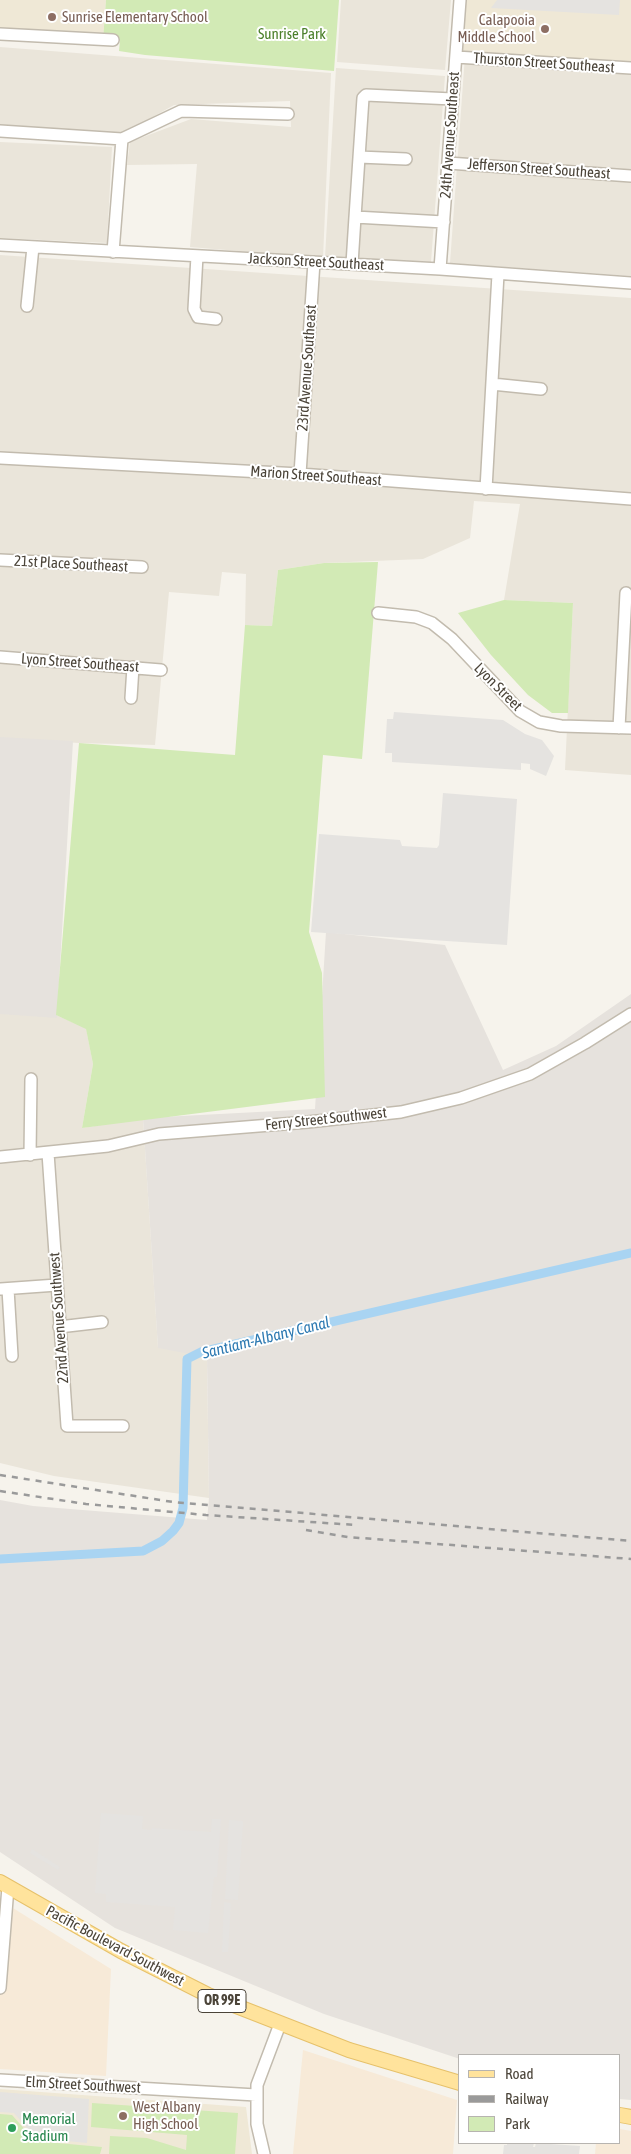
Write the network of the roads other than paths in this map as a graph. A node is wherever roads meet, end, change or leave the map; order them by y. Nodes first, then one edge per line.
1 (460, 0) edge
2 (0, 34) edge
3 (113, 40) dead end
4 (456, 57) junction
5 (631, 68) edge
6 (453, 99) junction
7 (288, 114) dead end
8 (0, 131) edge
9 (122, 138) junction
10 (359, 157) junction
11 (406, 159) dead end
12 (448, 163) junction
13 (631, 176) edge
14 (355, 217) junction
15 (444, 222) junction
16 (0, 245) edge
17 (33, 247) junction
18 (112, 252) junction
19 (197, 256) junction
20 (314, 262) junction
21 (352, 264) junction
22 (440, 269) junction
23 (498, 274) junction
24 (631, 284) edge
25 (27, 306) dead end
26 (216, 319) dead end
27 (492, 384) junction
28 (541, 389) dead end
29 (0, 458) edge
30 (300, 474) junction
31 (486, 490) junction
32 (631, 499) edge
33 (0, 560) edge
34 (142, 567) dead end
35 (626, 593) dead end
36 (378, 613) dead end
37 (0, 657) edge
38 (132, 667) junction
39 (161, 670) dead end
40 (131, 698) dead end
41 (618, 728) junction
42 (631, 728) edge
43 (631, 1014) edge
44 (32, 1078) dead end
45 (48, 1153) junction
46 (30, 1154) junction
47 (0, 1156) edge
48 (57, 1285) junction
49 (4, 1289) edge
50 (102, 1322) dead end
51 (59, 1327) junction
52 (12, 1356) dead end
53 (123, 1426) dead end
54 (4, 1885) edge
55 (0, 1988) edge
56 (280, 2024) junction
57 (0, 2080) edge
58 (458, 2082) edge
59 (256, 2095) junction
60 (264, 2154) edge

1 - 4 street, 24th Avenue Southeast
2 - 3 street
4 - 5 street, Thurston Street Southeast
4 - 6 street, 24th Avenue Southeast
6 - 10 street
6 - 12 street, 24th Avenue Southeast
7 - 9 street
8 - 9 street
9 - 18 street
10 - 11 street
10 - 14 street
12 - 13 street, Jefferson Street Southeast
12 - 15 street, 24th Avenue Southeast
14 - 15 street
14 - 21 street
15 - 22 street, 24th Avenue Southeast
16 - 17 street, Jackson Street Southeast
17 - 18 street, Jackson Street Southeast
17 - 25 street
18 - 19 street, Jackson Street Southeast
19 - 20 street, Jackson Street Southeast
19 - 26 street
20 - 21 street, Jackson Street Southeast
20 - 30 street, 23rd Avenue Southeast
21 - 22 street, Jackson Street Southeast
22 - 23 street, Jackson Street Southeast
23 - 24 street, Jackson Street Southeast
23 - 27 street
27 - 28 street
27 - 31 street
29 - 30 street, Marion Street Southeast
30 - 31 street, Marion Street Southeast
31 - 32 street, Marion Street Southeast
33 - 34 street, 21st Place Southeast
35 - 41 street
36 - 41 street, Lyon Street
37 - 38 street, Lyon Street Southeast
38 - 39 street, Lyon Street Southeast
38 - 40 street
41 - 42 street, Lyon Street
43 - 45 street, Ferry Street Southwest
44 - 46 street
45 - 46 street, Ferry Street Southwest
45 - 48 street, 22nd Avenue Southwest
46 - 47 street, Ferry Street Southwest
48 - 49 street
48 - 51 street, 22nd Avenue Southwest
49 - 52 street
50 - 51 street
51 - 53 street, 22nd Avenue Southwest
54 - 55 street
54 - 56 main road, Pacific Boulevard Southwest / OR 99E
56 - 58 main road, Pacific Boulevard Southwest / OR 99E
56 - 59 street
57 - 59 street, Elm Street Southwest
59 - 60 street

